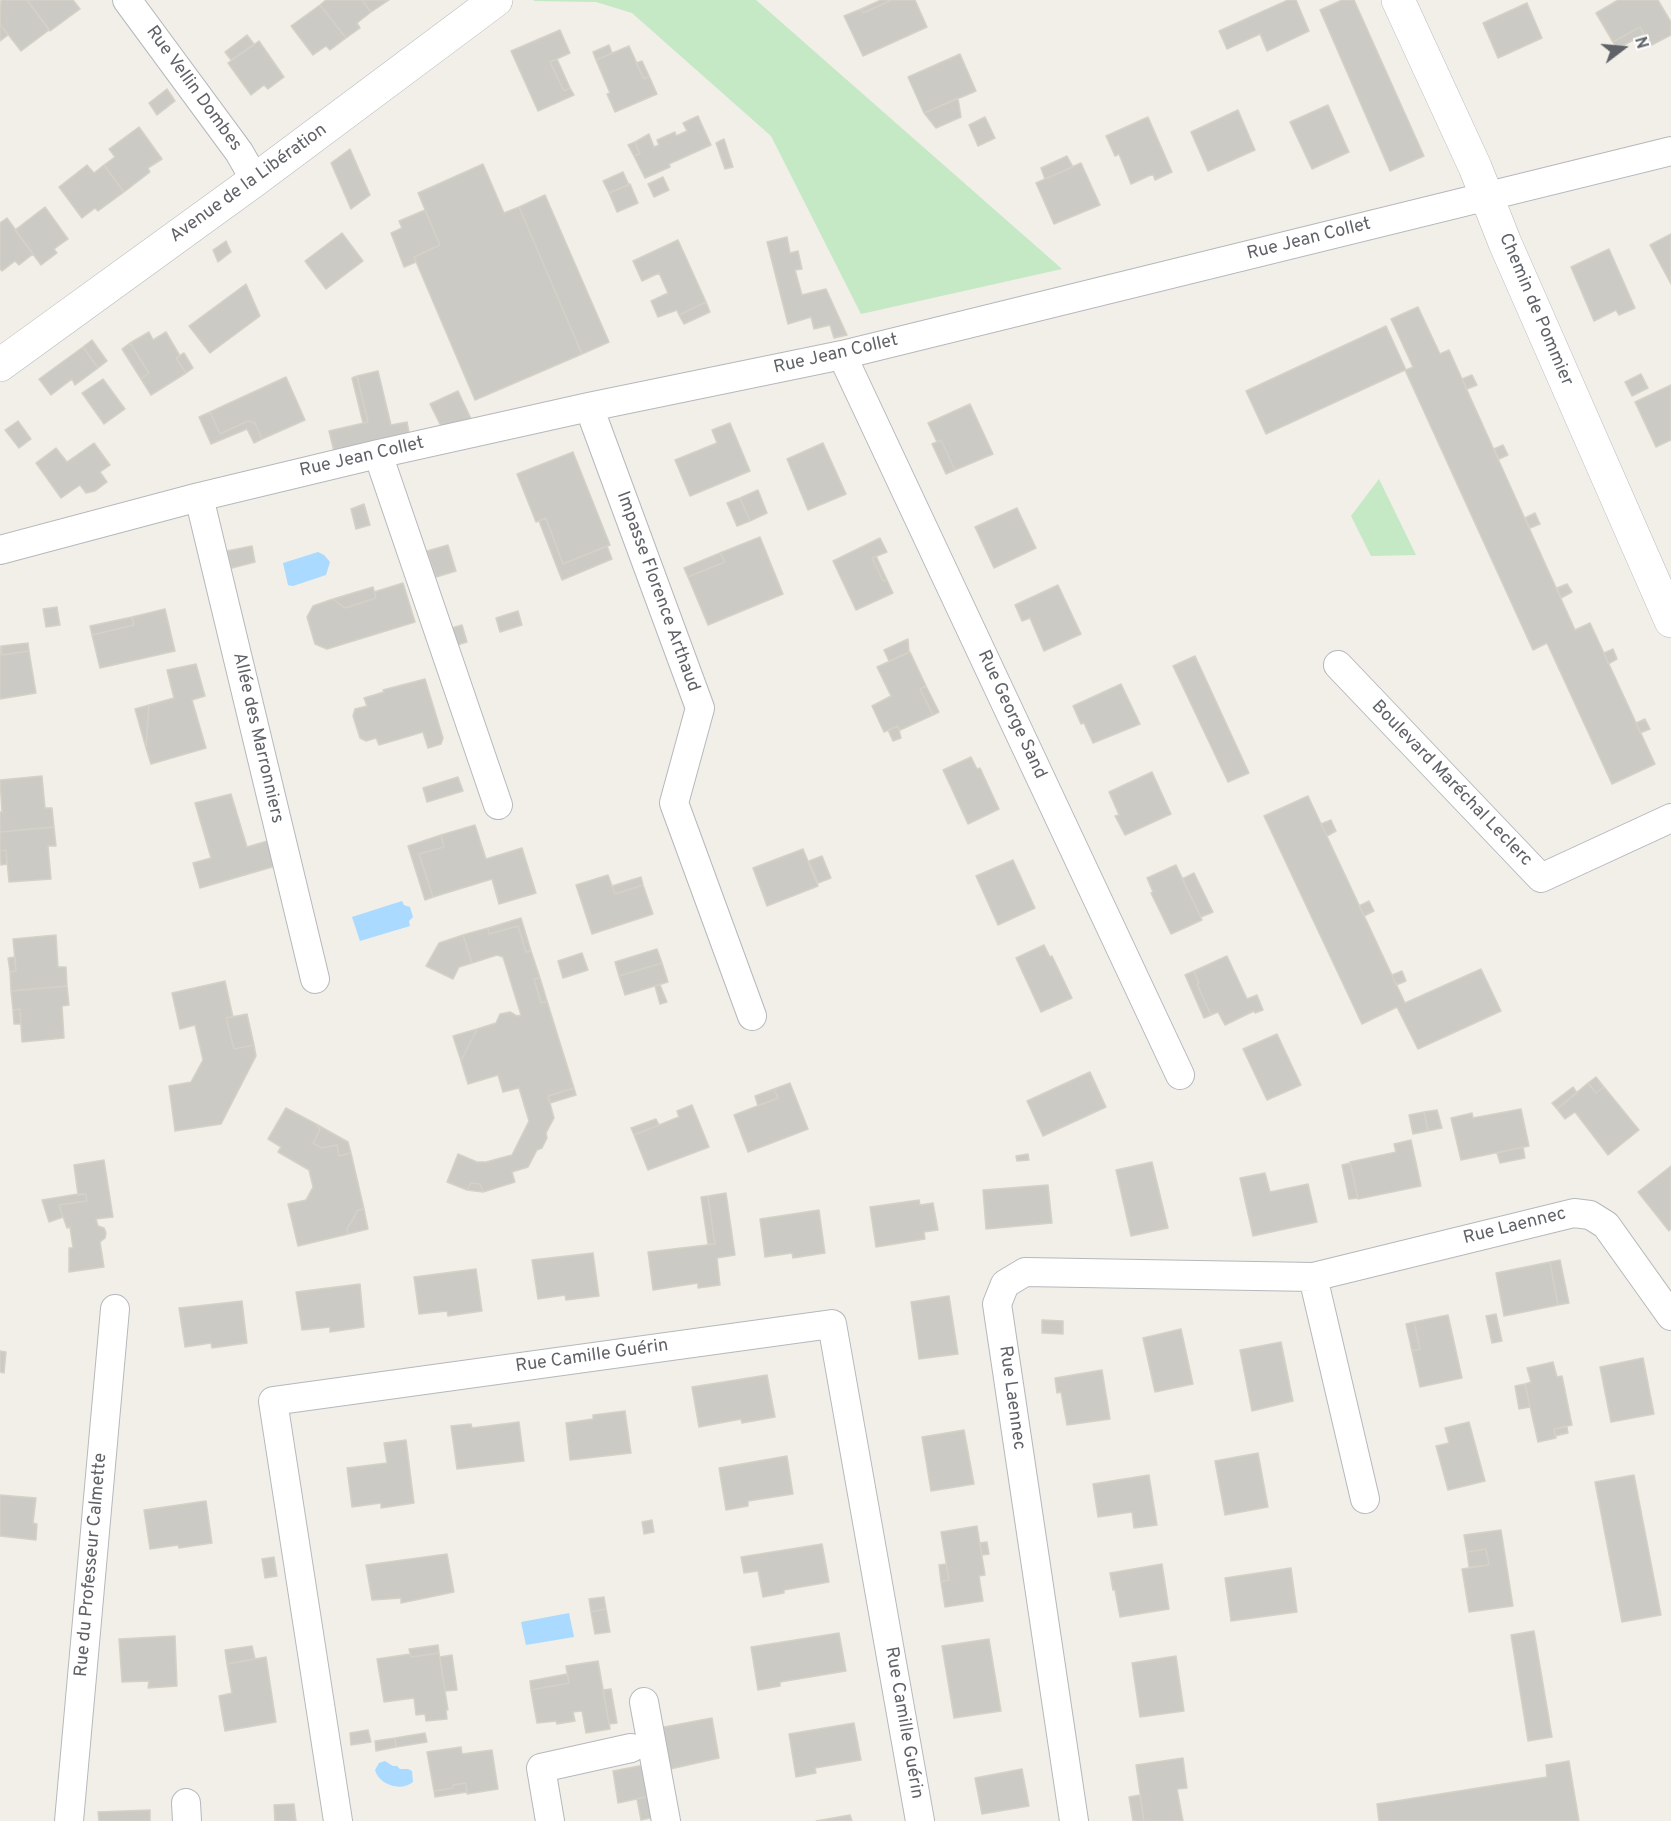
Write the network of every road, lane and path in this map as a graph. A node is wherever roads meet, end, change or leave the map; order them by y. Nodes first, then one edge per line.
1 (127, 0) edge
2 (496, 0) edge
3 (1398, 0) edge
4 (1671, 151) edge
5 (255, 180) junction
6 (1487, 196) junction
7 (842, 355) junction
8 (0, 365) edge
9 (589, 407) junction
10 (378, 454) junction
11 (199, 497) junction
12 (0, 550) edge
13 (1671, 621) edge
14 (1338, 665) dead end
15 (498, 805) dead end
16 (1671, 818) edge
17 (315, 979) dead end
18 (752, 1016) dead end
19 (1180, 1075) dead end
20 (1313, 1277) junction
21 (115, 1309) dead end
22 (1671, 1316) edge
23 (1365, 1499) dead end
24 (644, 1701) dead end
25 (631, 1748) dead end
26 (69, 1821) edge
27 (338, 1821) edge
28 (550, 1821) edge
29 (666, 1821) edge
30 (920, 1821) edge
31 (1074, 1821) edge

1 - 5 street, Rue Vellin Dombes
2 - 5 street, Avenue de la Libération
3 - 6 street, Chemin de Pommier
4 - 6 street, Rue Jean Collet
5 - 8 street, Avenue de la Libération
6 - 7 street, Rue Jean Collet
6 - 13 street, Chemin de Pommier
7 - 9 street, Rue Jean Collet
7 - 19 street, Rue George Sand
9 - 10 street, Rue Jean Collet
9 - 18 street, Impasse Florence Arthaud
10 - 11 street, Rue Jean Collet
10 - 15 street
11 - 12 street, Rue Jean Collet
11 - 17 street, Allée des Marronniers
14 - 16 street, Boulevard Maréchal Leclerc
20 - 22 street, Rue Laennec
20 - 23 street
20 - 31 street, Rue Laennec
21 - 26 street, Rue du Professeur Calmette
24 - 29 street
25 - 28 street
27 - 30 street, Rue Camille Guérin

